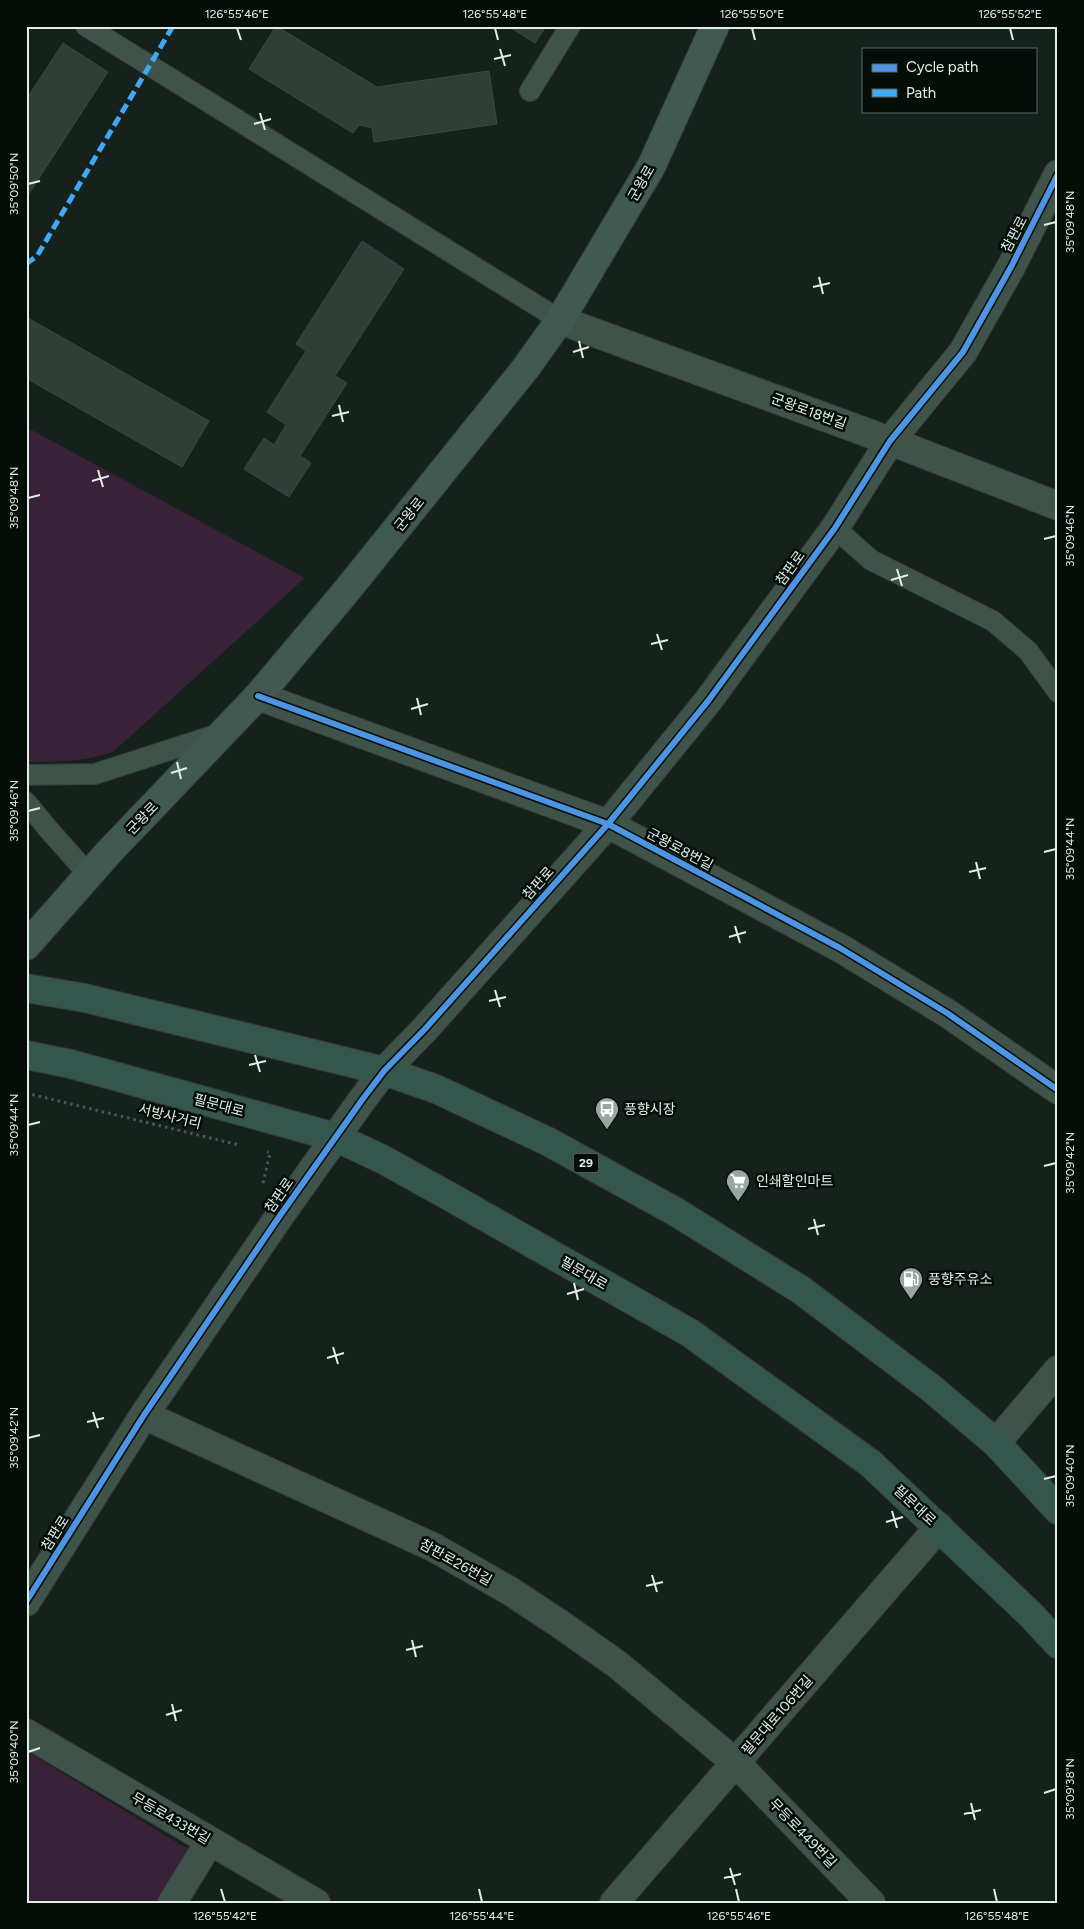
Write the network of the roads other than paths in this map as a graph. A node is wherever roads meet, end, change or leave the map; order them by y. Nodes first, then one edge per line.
1 (86, 26) edge
2 (570, 26) edge
3 (715, 26) edge
4 (530, 91) dead end
5 (1058, 174) edge
6 (560, 320) junction
7 (890, 441) junction
8 (1058, 506) edge
9 (835, 528) junction
10 (1058, 692) edge
11 (258, 696) junction
12 (224, 732) junction
13 (26, 774) edge
14 (26, 802) edge
15 (608, 824) junction
16 (89, 875) junction
17 (26, 946) edge
18 (26, 988) edge
19 (26, 1055) edge
20 (384, 1071) junction
21 (1058, 1090) edge
22 (335, 1137) junction
23 (1058, 1370) edge
24 (144, 1415) junction
25 (996, 1443) junction
26 (1058, 1510) edge
27 (939, 1527) junction
28 (26, 1602) edge
29 (1058, 1644) edge
30 (26, 1733) edge
31 (736, 1763) junction
32 (210, 1841) junction
33 (172, 1903) edge
34 (316, 1903) edge
35 (614, 1903) edge
36 (871, 1903) edge

1 - 6 lane
2 - 4 lane
3 - 6 main road, 군왕로
5 - 7 street, 참판로
6 - 7 street, 군왕로18번길
6 - 11 main road, 군왕로
7 - 8 street, 군왕로18번길
7 - 9 street, 참판로
9 - 10 lane
9 - 15 street, 참판로
11 - 12 main road, 군왕로
11 - 15 street, 군왕로8번길
12 - 13 lane
12 - 16 main road, 군왕로
14 - 16 lane
15 - 20 street, 참판로
15 - 21 street, 군왕로8번길
16 - 17 main road, 군왕로
18 - 20 main road, 29
19 - 22 main road, 필문대로
20 - 22 street, 참판로
20 - 25 main road, 29
22 - 24 street, 참판로
22 - 27 main road, 필문대로
23 - 25 street
24 - 28 street, 참판로
24 - 31 street, 참판로26번길
25 - 26 main road, 29
27 - 29 main road, 필문대로
27 - 31 street, 필문대로106번길
30 - 32 street, 무등로433번길
31 - 35 street, 필문대로106번길
31 - 36 street, 무등로449번길
32 - 33 street
32 - 34 street, 무등로433번길

